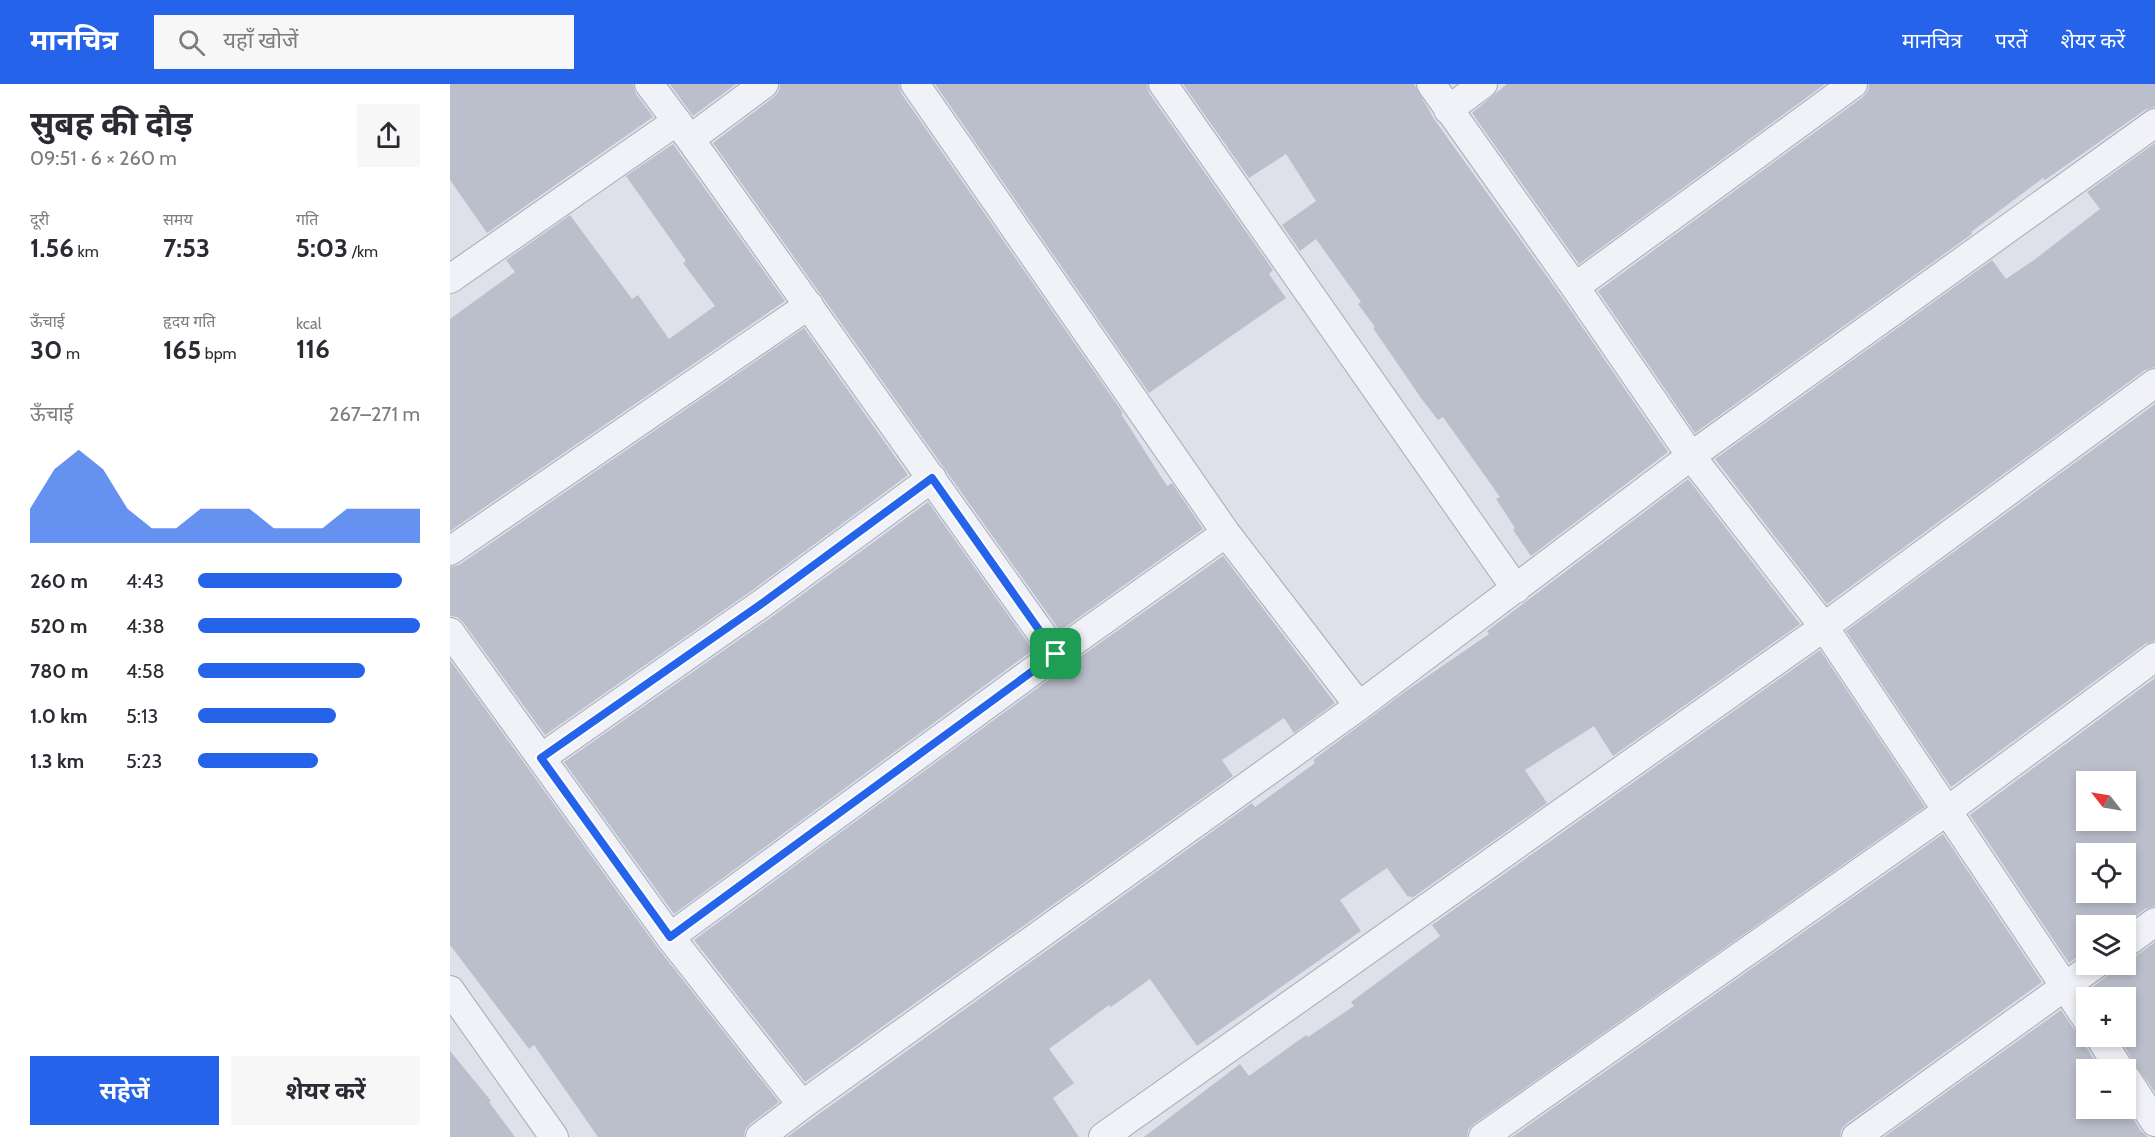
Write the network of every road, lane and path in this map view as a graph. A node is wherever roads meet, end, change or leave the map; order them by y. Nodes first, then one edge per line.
1 (649, 84) edge
2 (764, 84) edge
3 (915, 84) edge
4 (1163, 84) edge
5 (1431, 84) edge
6 (1483, 84) edge
7 (1854, 84) edge
8 (1448, 110) junction
9 (2155, 123) edge
10 (683, 130) junction
11 (450, 279) edge
12 (1575, 286) junction
13 (809, 305) junction
14 (2155, 383) edge
15 (1692, 456) junction
16 (932, 478) junction
17 (1226, 533) junction
18 (450, 551) edge
19 (1516, 590) junction
20 (1824, 627) junction
21 (450, 632) edge
22 (1056, 654) junction
23 (2155, 657) edge
24 (1359, 706) junction
25 (541, 758) junction
26 (1947, 811) junction
27 (2155, 922) edge
28 (2136, 936) edge
29 (670, 937) junction
30 (2081, 975) edge
31 (2066, 986) junction
32 (450, 990) edge
33 (2076, 1002) edge
34 (2136, 1093) edge
35 (802, 1105) junction
36 (2155, 1122) edge
37 (554, 1137) edge
38 (760, 1137) edge
39 (1103, 1137) edge
40 (1483, 1137) edge
41 (1856, 1137) edge

1 - 10 street
2 - 10 street
3 - 17 street
4 - 19 street
5 - 8 street
6 - 8 street
7 - 12 street
8 - 12 street
9 - 15 street
10 - 11 street
10 - 13 street
12 - 15 street
13 - 16 street
13 - 18 street
14 - 20 street
15 - 19 street
15 - 20 street
16 - 22 street
16 - 25 street
17 - 22 street
17 - 24 street
19 - 24 street
20 - 26 street
20 - 39 street
21 - 25 street
22 - 29 street
23 - 26 street
24 - 35 street
25 - 29 street
26 - 31 street
26 - 40 street
27 - 28 street
29 - 35 street
30 - 31 street
31 - 33 street
31 - 41 street
32 - 37 street
34 - 36 street
35 - 38 street

